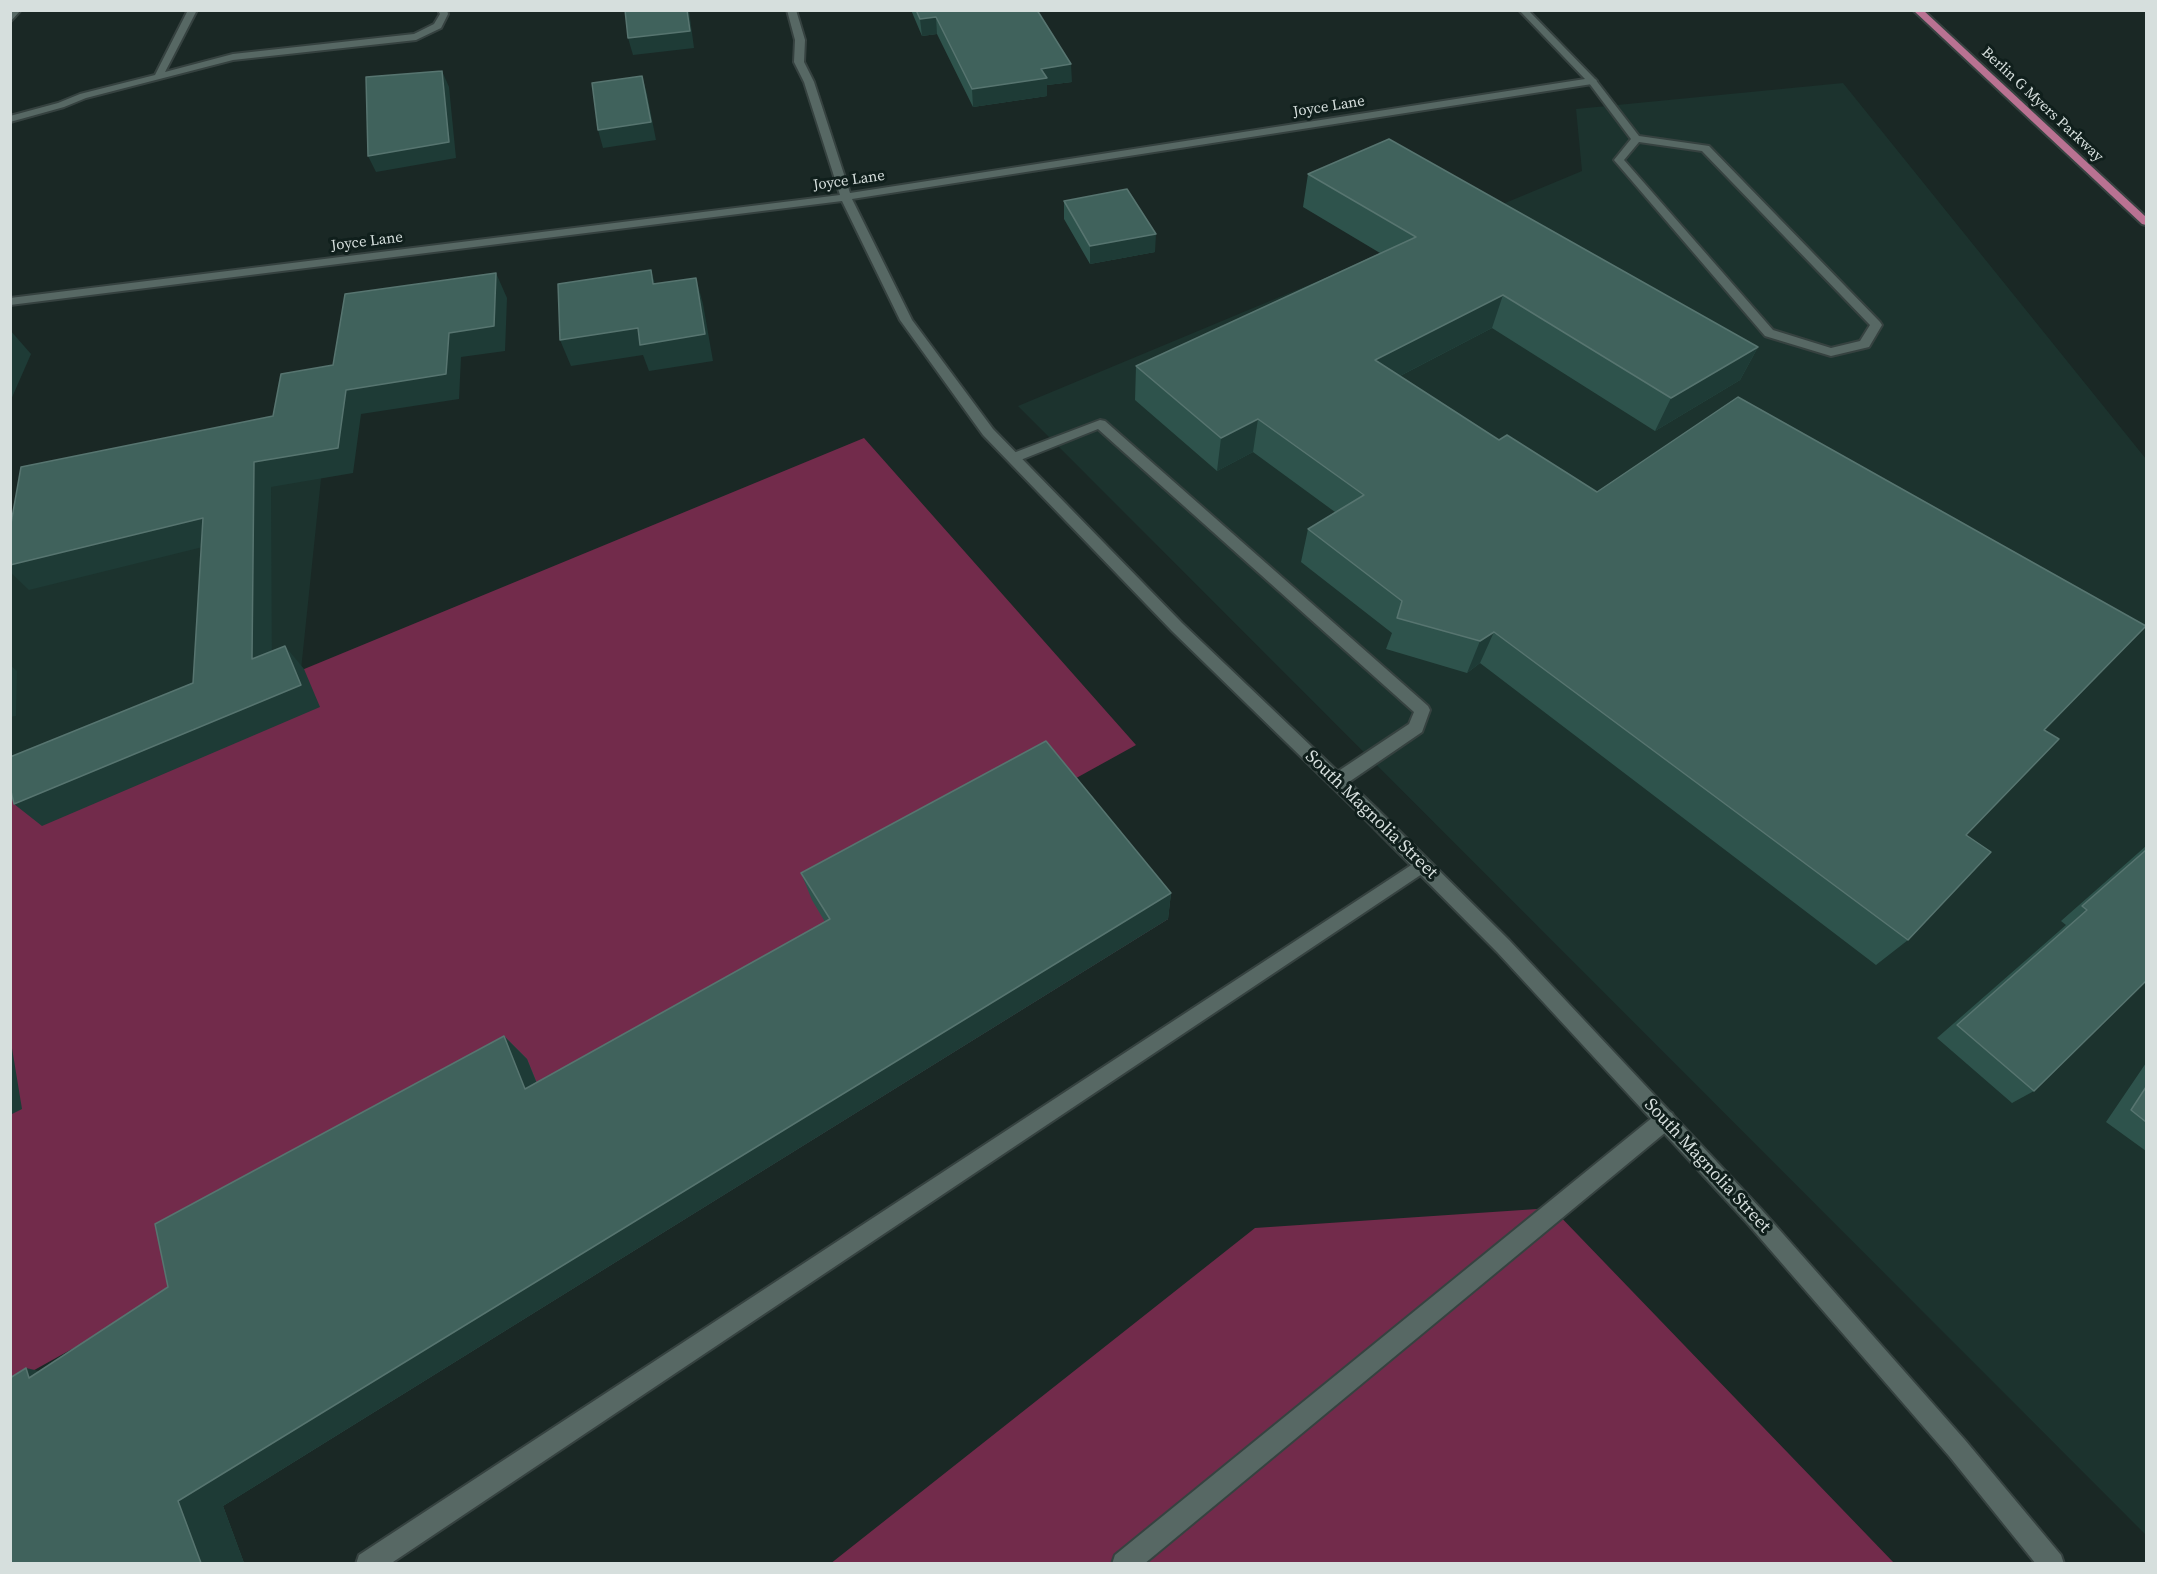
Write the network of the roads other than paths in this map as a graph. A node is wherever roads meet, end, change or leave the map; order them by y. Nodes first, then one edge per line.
1 (17, 10) edge
2 (193, 10) edge
3 (442, 10) edge
4 (791, 10) edge
5 (1523, 10) edge
6 (1917, 10) edge
7 (10, 19) edge
8 (159, 75) junction
9 (1592, 81) junction
10 (10, 119) edge
11 (1636, 139) junction
12 (846, 197) junction
13 (2146, 222) edge
14 (10, 302) edge
15 (1013, 458) junction
16 (1337, 781) junction
17 (1422, 865) junction
18 (1665, 1120) junction
19 (368, 1563) edge
20 (1124, 1563) edge
21 (2052, 1563) edge

1 - 7 street
2 - 8 street
3 - 8 street
4 - 12 street, South Magnolia Street
5 - 9 street
6 - 13 main road, Berlin G Myers Parkway
8 - 10 street
9 - 11 street
9 - 12 street, Joyce Lane
11 - 11 street
12 - 14 street, Joyce Lane
12 - 15 street, South Magnolia Street
15 - 16 street, South Magnolia Street
15 - 16 street
16 - 17 street, South Magnolia Street
17 - 18 street, South Magnolia Street
17 - 19 street
18 - 20 street
18 - 21 street, South Magnolia Street

